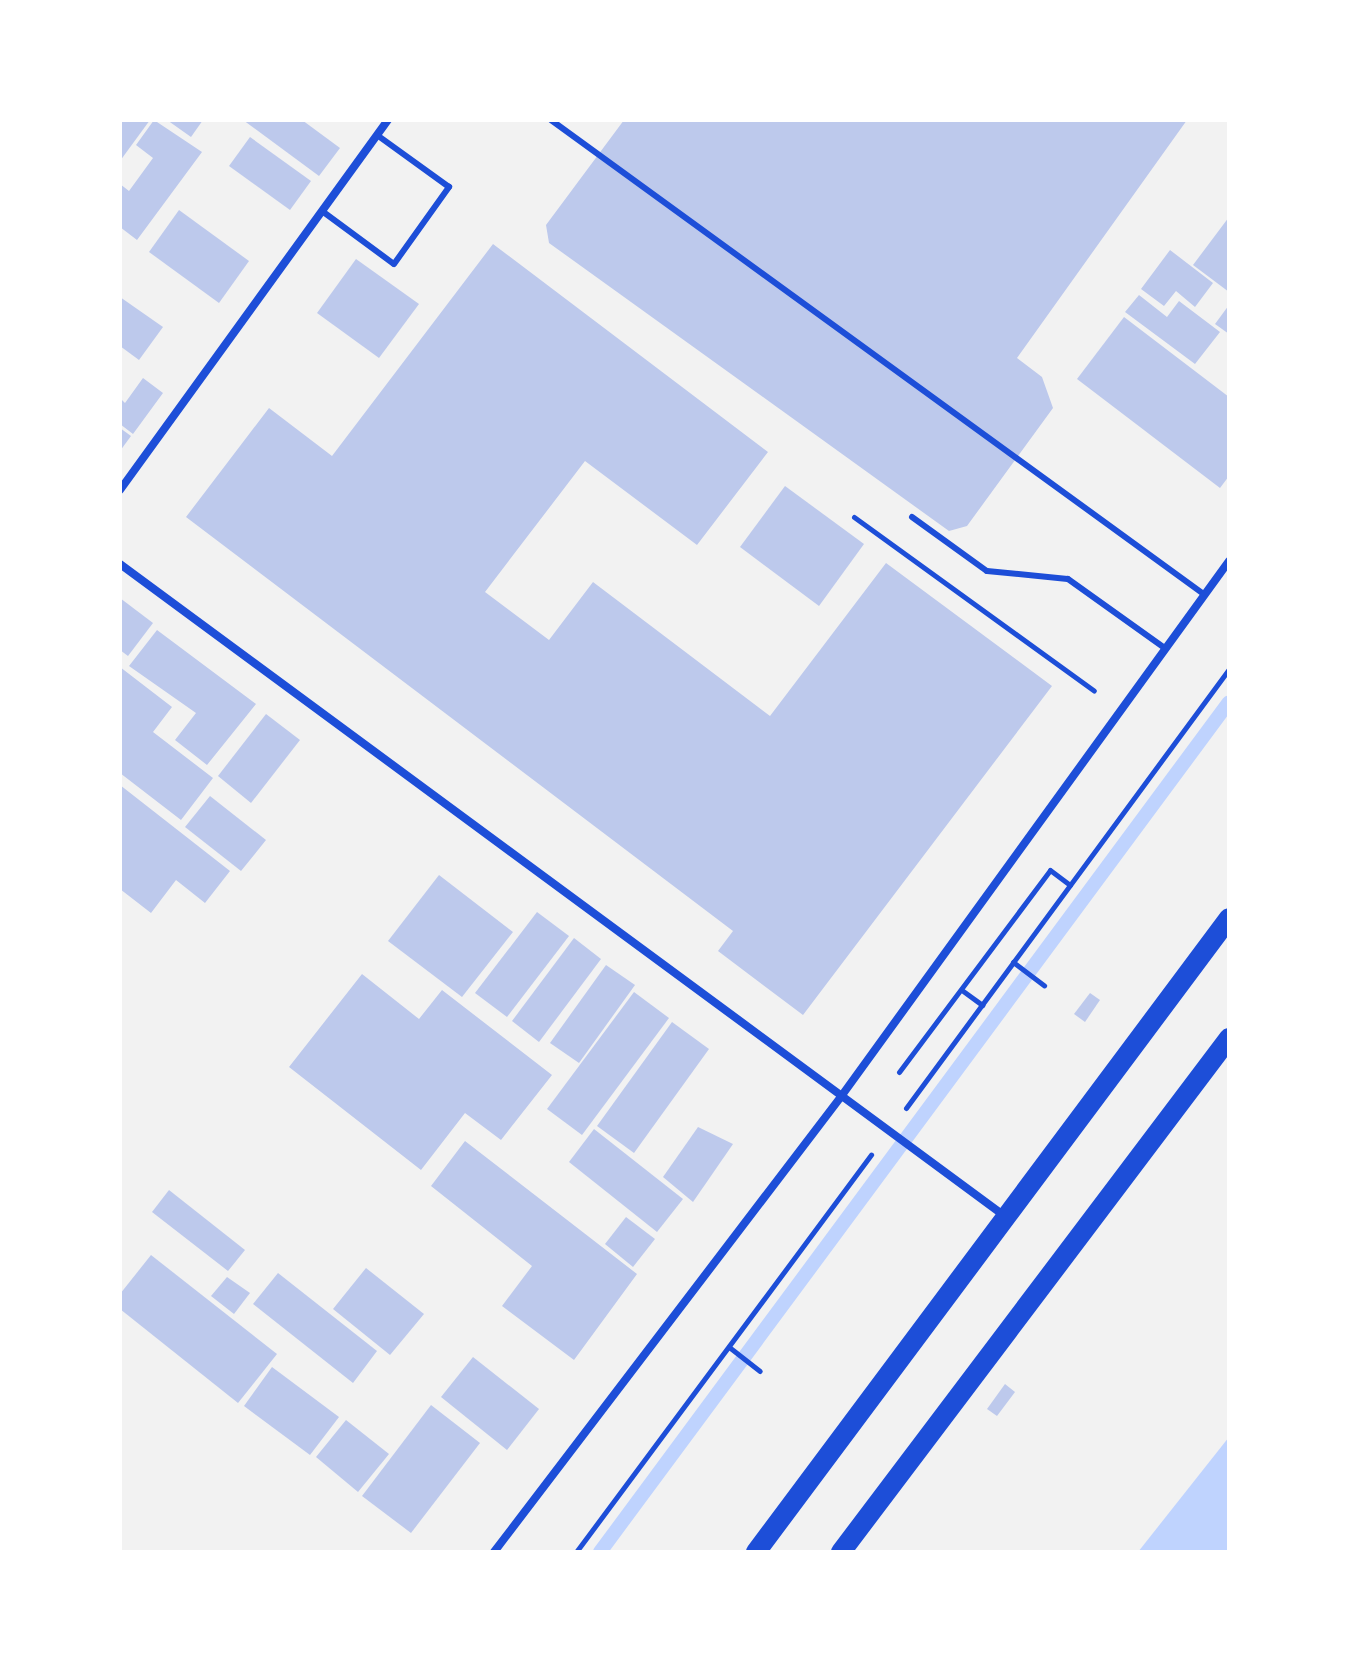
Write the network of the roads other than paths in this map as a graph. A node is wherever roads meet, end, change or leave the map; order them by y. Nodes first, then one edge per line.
1 (388, 120) edge
2 (551, 120) edge
3 (377, 135) junction
4 (322, 211) junction
5 (120, 490) edge
6 (912, 517) dead end
7 (1229, 561) edge
8 (120, 564) edge
9 (1205, 595) junction
10 (1166, 649) junction
11 (1229, 918) edge
12 (1229, 1038) edge
13 (840, 1098) junction
14 (1007, 1217) junction
15 (494, 1552) edge
16 (756, 1552) edge
17 (841, 1552) edge

1 - 3 street
2 - 9 lane
3 - 4 street
3 - 4 lane
4 - 5 street
6 - 10 lane
7 - 9 street
8 - 13 street
9 - 10 street
10 - 13 street
11 - 14 main road
12 - 17 main road
13 - 14 street
13 - 15 street
14 - 16 main road

